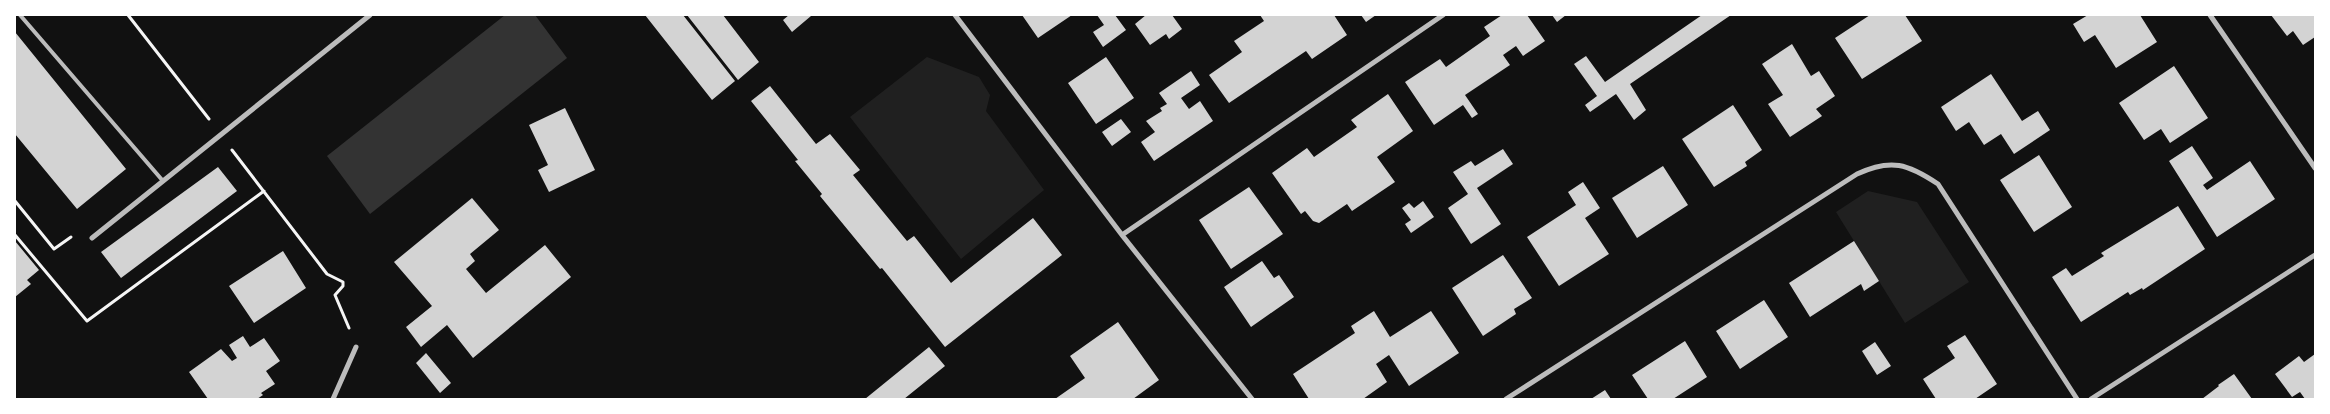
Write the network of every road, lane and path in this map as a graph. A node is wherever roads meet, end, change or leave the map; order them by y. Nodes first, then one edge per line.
1 (20, 15) edge
2 (128, 15) edge
3 (370, 15) edge
4 (955, 15) edge
5 (1443, 15) edge
6 (2210, 15) edge
7 (220, 134) junction
8 (2315, 168) edge
9 (163, 181) junction
10 (264, 191) junction
11 (15, 201) edge
12 (1122, 235) junction
13 (15, 236) edge
14 (93, 237) joint
15 (2315, 254) edge
16 (356, 347) joint
17 (332, 399) edge
18 (1252, 399) edge
19 (1506, 399) edge
20 (2077, 399) edge
21 (2091, 399) edge

1 - 9 lane
2 - 7 path
3 - 7 street
4 - 12 street
5 - 12 street
6 - 8 street
7 - 9 street
7 - 10 path
9 - 14 street
10 - 13 path
10 - 16 path
11 - 14 path
12 - 18 street
15 - 21 street
16 - 17 street
19 - 20 street

